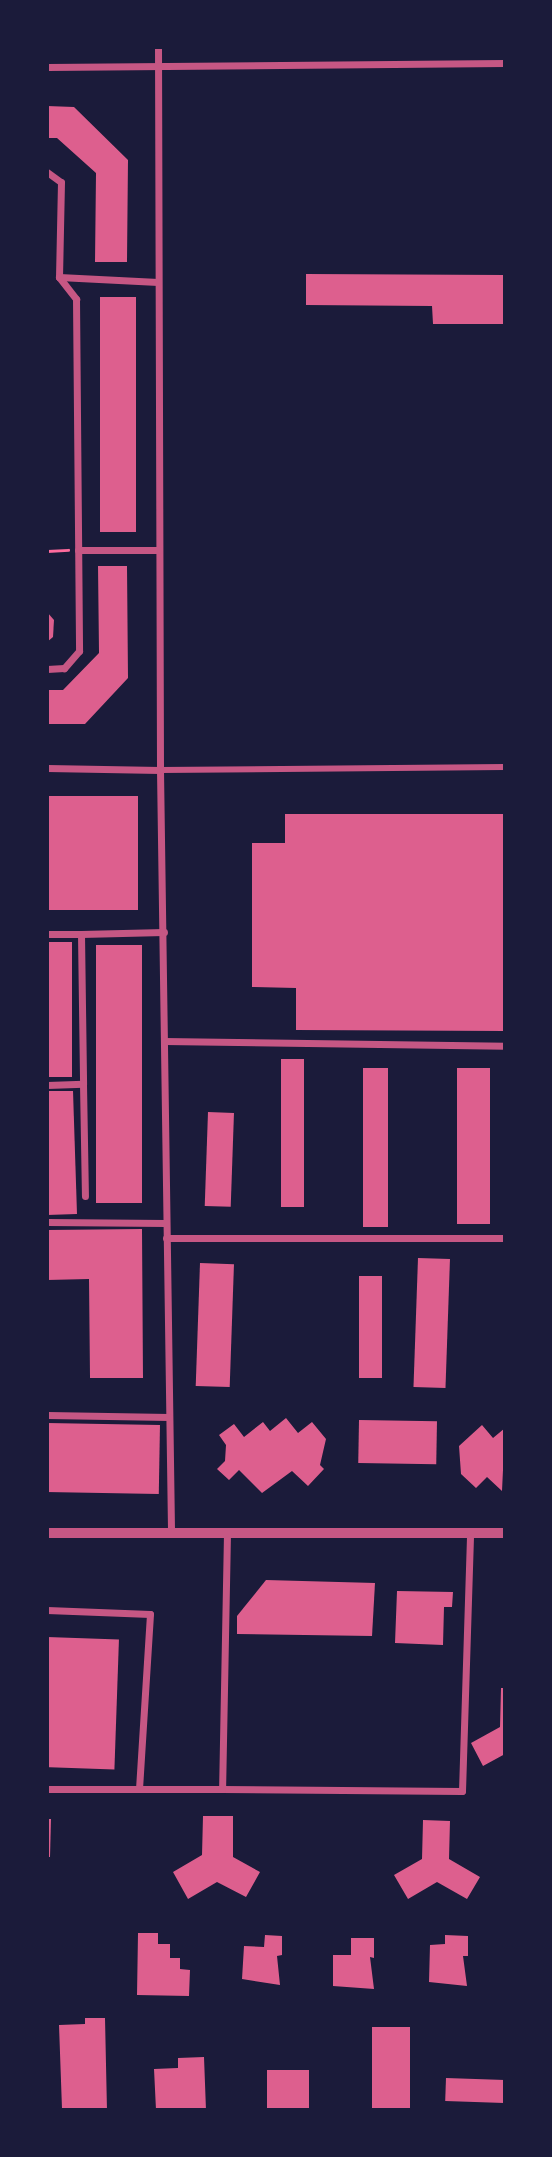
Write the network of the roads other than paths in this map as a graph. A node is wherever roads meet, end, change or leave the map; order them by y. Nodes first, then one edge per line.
1 (158, 47) edge
2 (505, 63) edge
3 (158, 65) junction
4 (47, 67) edge
5 (47, 172) edge
6 (59, 277) junction
7 (158, 282) junction
8 (78, 550) junction
9 (159, 550) junction
10 (47, 669) edge
11 (505, 767) edge
12 (47, 768) edge
13 (160, 770) junction
14 (164, 932) junction
15 (81, 933) junction
16 (47, 934) edge
17 (164, 1041) junction
18 (505, 1046) edge
19 (83, 1084) junction
20 (47, 1085) edge
21 (85, 1196) dead end
22 (47, 1222) edge
23 (166, 1223) junction
24 (166, 1238) junction
25 (505, 1238) edge
26 (47, 1415) edge
27 (169, 1417) junction
28 (47, 1533) edge
29 (171, 1533) junction
30 (227, 1533) junction
31 (470, 1533) junction
32 (505, 1533) edge
33 (47, 1609) edge
34 (47, 1789) edge
35 (139, 1789) junction
36 (222, 1789) junction

1 - 3 street
2 - 3 street
3 - 4 street
3 - 7 street
5 - 6 street
6 - 7 street
6 - 8 street
7 - 9 street
8 - 9 street
8 - 10 street
9 - 13 street
11 - 13 street
12 - 13 street
13 - 14 street
14 - 15 street
14 - 17 street
15 - 16 street
15 - 19 street
17 - 18 street
17 - 23 street
19 - 20 street
19 - 21 street
22 - 23 street
23 - 24 street
24 - 25 street
24 - 27 street
26 - 27 street
27 - 29 street
28 - 29 street
29 - 30 street
30 - 31 street
30 - 36 street
31 - 32 street
31 - 36 street
33 - 35 street
34 - 35 street
35 - 36 street

